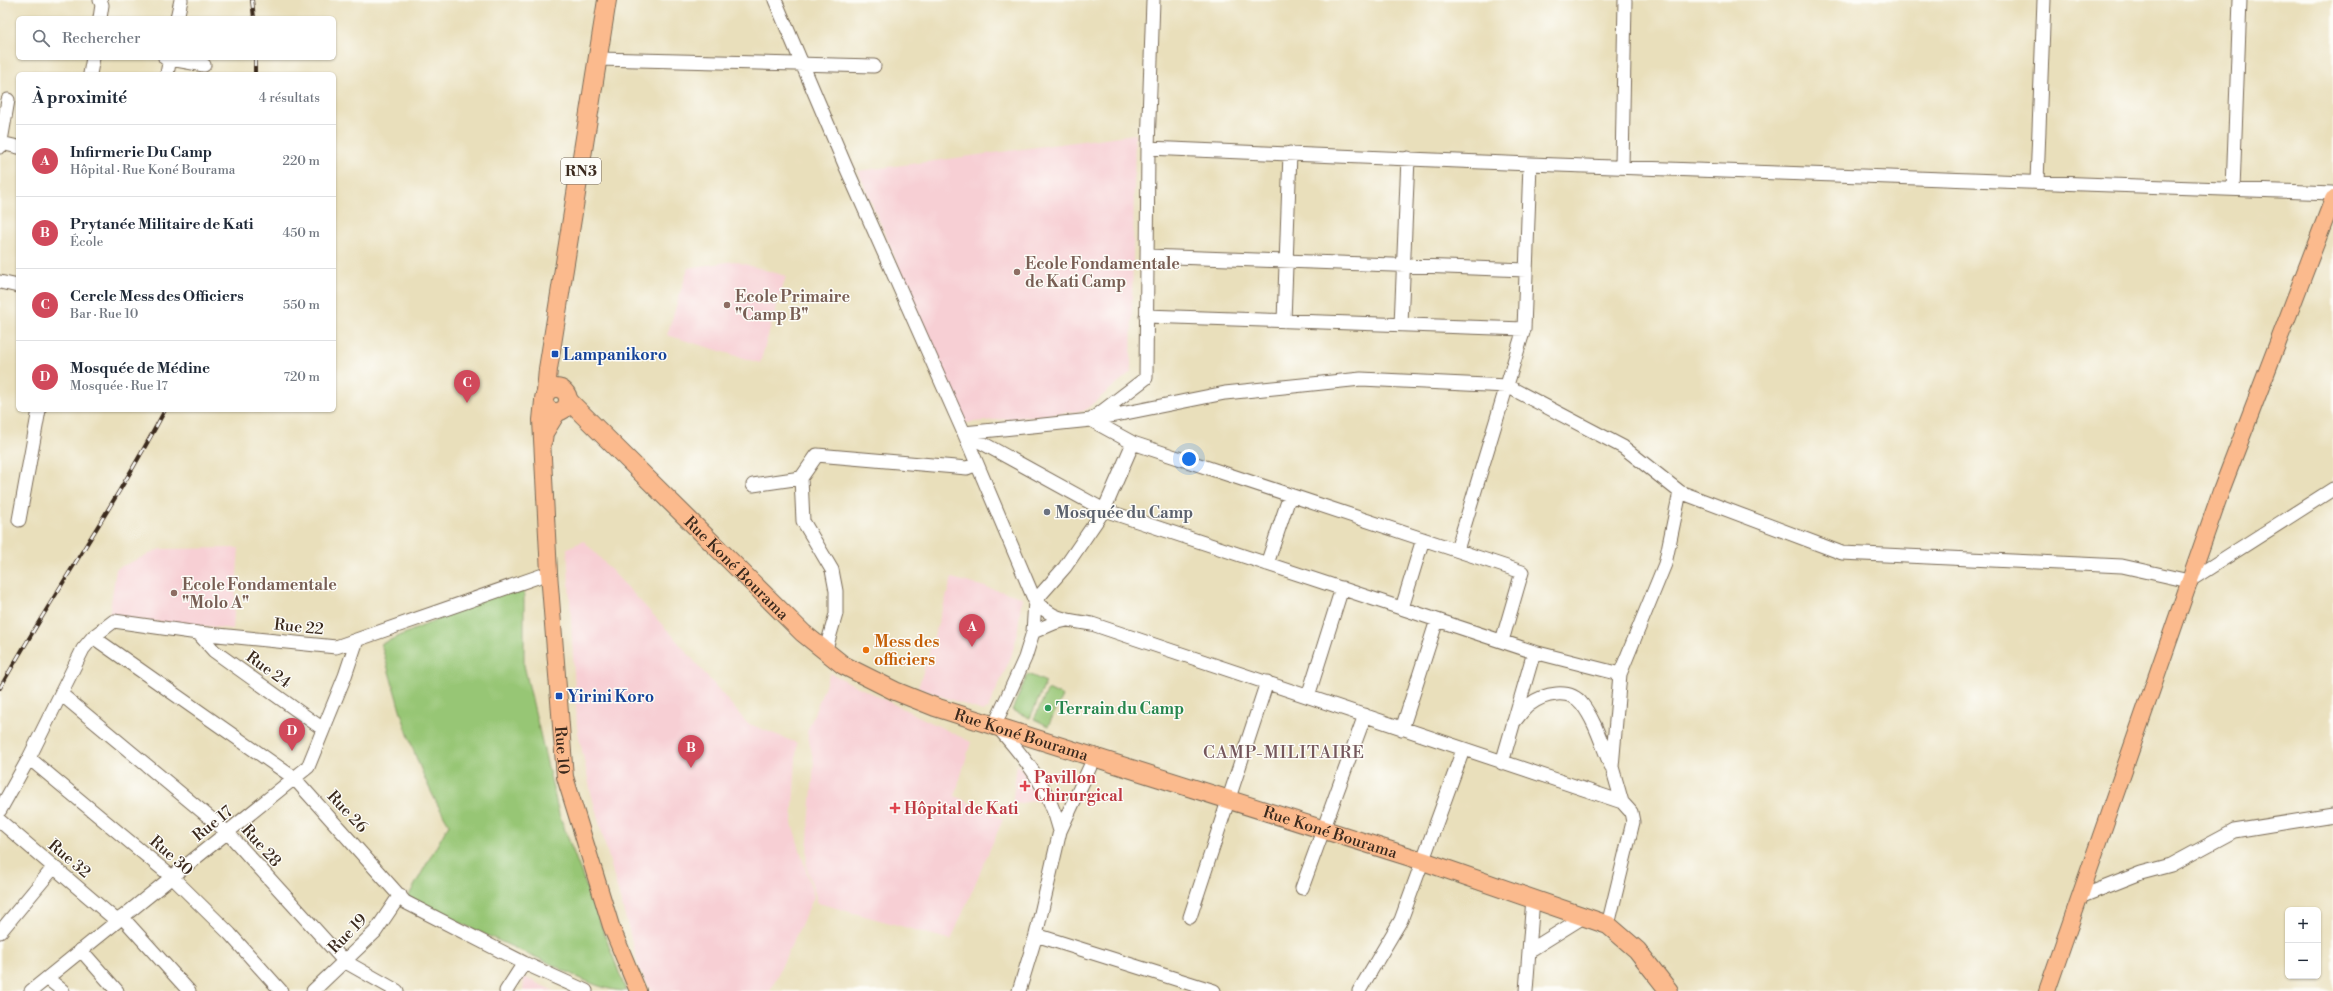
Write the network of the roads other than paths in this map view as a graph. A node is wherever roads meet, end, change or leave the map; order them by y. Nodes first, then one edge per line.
1 (100, 0) edge
2 (181, 0) edge
3 (607, 0) edge
4 (775, 0) edge
5 (1153, 0) edge
6 (1625, 0) edge
7 (2044, 0) edge
8 (2240, 0) edge
9 (100, 16) edge
10 (178, 16) edge
11 (598, 59) junction
12 (93, 60) edge
13 (168, 60) edge
14 (178, 60) edge
15 (802, 64) junction
16 (204, 65) dead end
17 (874, 66) dead end
18 (90, 72) edge
19 (167, 72) edge
20 (8, 100) dead end
21 (0, 145) edge
22 (16, 147) edge
23 (1148, 148) junction
24 (1290, 153) junction
25 (1408, 158) junction
26 (1530, 164) junction
27 (1622, 166) junction
28 (2037, 182) junction
29 (2233, 189) junction
30 (2333, 193) edge
31 (2333, 199) edge
32 (1147, 256) junction
33 (1286, 262) junction
34 (1404, 266) junction
35 (1526, 270) junction
36 (0, 282) edge
37 (16, 286) edge
38 (1146, 316) junction
39 (1284, 321) junction
40 (1402, 325) junction
41 (1524, 329) junction
42 (553, 342) junction
43 (1507, 386) junction
44 (544, 396) junction
45 (563, 404) junction
46 (39, 412) edge
47 (1091, 420) junction
48 (964, 433) junction
49 (1133, 443) junction
50 (543, 450) junction
51 (977, 464) junction
52 (801, 478) junction
53 (753, 485) dead end
54 (2333, 489) edge
55 (1680, 492) junction
56 (1290, 495) junction
57 (1104, 510) junction
58 (19, 520) dead end
59 (1423, 539) junction
60 (1457, 550) junction
61 (1268, 564) junction
62 (549, 573) junction
63 (2189, 581) junction
64 (1342, 588) junction
65 (1035, 600) junction
66 (1402, 608) junction
67 (1069, 620) junction
68 (1436, 620) junction
69 (1033, 632) junction
70 (198, 633) junction
71 (93, 637) junction
72 (357, 640) junction
73 (1502, 641) junction
74 (825, 652) junction
75 (1534, 652) junction
76 (1620, 674) junction
77 (1267, 682) junction
78 (1309, 692) dead end
79 (61, 694) junction
80 (1365, 716) junction
81 (995, 724) junction
82 (1514, 724) junction
83 (323, 729) junction
84 (1402, 729) junction
85 (1463, 750) junction
86 (1095, 756) junction
87 (29, 758) junction
88 (1502, 764) junction
89 (1612, 767) junction
90 (294, 778) junction
91 (1228, 799) junction
92 (1622, 802) junction
93 (1070, 808) junction
94 (0, 810) edge
95 (1055, 811) junction
96 (2333, 815) edge
97 (0, 821) edge
98 (1323, 830) junction
99 (1060, 831) junction
100 (227, 832) junction
101 (1422, 861) junction
102 (54, 867) junction
103 (172, 876) junction
104 (1302, 888) dead end
105 (400, 895) junction
106 (2080, 896) junction
107 (1533, 898) junction
108 (1585, 916) junction
109 (1190, 917) dead end
110 (120, 919) junction
111 (1608, 925) junction
112 (0, 932) edge
113 (1036, 935) junction
114 (81, 950) junction
115 (1529, 951) junction
116 (344, 961) junction
117 (524, 964) junction
118 (516, 975) junction
119 (47, 978) junction
120 (1178, 980) junction
121 (31, 991) edge
122 (63, 991) edge
123 (116, 991) edge
124 (189, 991) edge
125 (281, 991) edge
126 (313, 991) edge
127 (397, 991) edge
128 (506, 991) edge
129 (515, 991) edge
130 (586, 991) edge
131 (638, 991) edge
132 (1019, 991) edge
133 (1187, 991) edge
134 (1214, 991) edge
135 (1359, 991) edge
136 (1526, 991) edge
137 (1668, 991) edge
138 (2047, 991) edge

1 - 9 street
2 - 10 street
3 - 11 highway, Rue Koné Bourama / RN3
4 - 15 street
5 - 23 street
6 - 27 street
7 - 28 street
8 - 29 street
11 - 15 street
11 - 42 highway, Rue Koné Bourama / RN3
12 - 18 street
13 - 19 street
14 - 16 street
15 - 17 street
15 - 48 street
20 - 21 street
21 - 22 street
23 - 24 street
23 - 32 street
24 - 25 street
24 - 33 street
25 - 26 street
25 - 34 street
26 - 27 street
26 - 35 street
27 - 28 street
28 - 29 street
29 - 30 street
31 - 63 main road
32 - 33 street
32 - 38 street
33 - 34 street
33 - 39 street
34 - 35 street
34 - 40 street
35 - 41 street
36 - 37 street
38 - 39 street
38 - 47 street
39 - 40 street
40 - 41 street
41 - 43 street
42 - 44 highway, Rue Koné Bourama / RN3
42 - 45 highway, Rue Koné Bourama / RN3
43 - 47 street
43 - 55 street
43 - 60 street
44 - 45 highway
44 - 50 main road, Rue 10
45 - 50 main road, Rue 10
45 - 74 highway, Rue Koné Bourama / RN3
46 - 58 street
47 - 48 street
47 - 49 street
48 - 51 street
48 - 57 street
49 - 56 street
49 - 57 street
50 - 62 main road, Rue 10
51 - 52 street
51 - 65 street
52 - 53 street
52 - 74 street
54 - 63 street
55 - 63 street
55 - 76 street
56 - 59 street
56 - 61 street
57 - 61 street
57 - 65 street
59 - 60 street
59 - 66 street
60 - 73 street
61 - 64 street
62 - 72 street, Rue 22
62 - 131 main road, Rue 10
63 - 106 main road
64 - 66 street
64 - 78 street
65 - 67 street
65 - 69 street
66 - 68 street
67 - 69 street
67 - 77 street
68 - 73 street
68 - 84 street
69 - 81 street
70 - 71 street, Rue 22
70 - 72 street, Rue 22
70 - 83 street, Rue 24
71 - 79 street, Rue 22
71 - 90 street, Rue 26
72 - 83 street, Rue 17
73 - 75 street
74 - 81 highway, Rue Koné Bourama / RN3
75 - 76 street
75 - 82 street
76 - 89 street
77 - 80 street
77 - 91 street
79 - 87 street, Rue 22
79 - 100 street, Rue 28
80 - 84 street
80 - 98 street
81 - 86 highway, Rue Koné Bourama / RN3
81 - 95 street
82 - 88 street
82 - 89 street
83 - 90 street, Rue 17
84 - 85 street
85 - 88 street
85 - 101 street
86 - 91 highway, Rue Koné Bourama / RN3
86 - 93 street
87 - 94 street, Rue 22
87 - 103 street, Rue 30
88 - 92 street
89 - 92 street
90 - 100 street, Rue 17
90 - 105 street, Rue 26
91 - 98 highway, Rue Koné Bourama / RN3
91 - 109 street
92 - 111 street
93 - 95 street
93 - 99 street
95 - 99 street
96 - 106 street
97 - 102 street, Rue 32
98 - 101 highway, Rue Koné Bourama / RN3
98 - 104 street
99 - 113 street
100 - 103 street, Rue 17
100 - 116 street, Rue 28
101 - 107 highway, Rue Koné Bourama / RN3
101 - 135 street
102 - 110 street, Rue 32
102 - 112 street
103 - 110 street, Rue 17
103 - 125 street, Rue 30
105 - 116 street, Rue 19
105 - 117 street, Rue 26
106 - 138 main road
107 - 108 highway, Rue Koné Bourama / RN3
107 - 115 street
108 - 111 highway, Rue Koné Bourama / RN3
108 - 115 street
110 - 114 street, Rue 17
110 - 124 street, Rue 32
111 - 137 highway, Rue Koné Bourama / RN3
113 - 120 street
113 - 132 street
114 - 119 street, Rue 17
114 - 123 street
115 - 136 street
116 - 126 street, Rue 19
116 - 127 street, Rue 28
117 - 118 street
117 - 130 street, Rue 26
118 - 128 street
118 - 129 street
119 - 121 street, Rue 17
119 - 122 street
120 - 133 street
120 - 134 street

